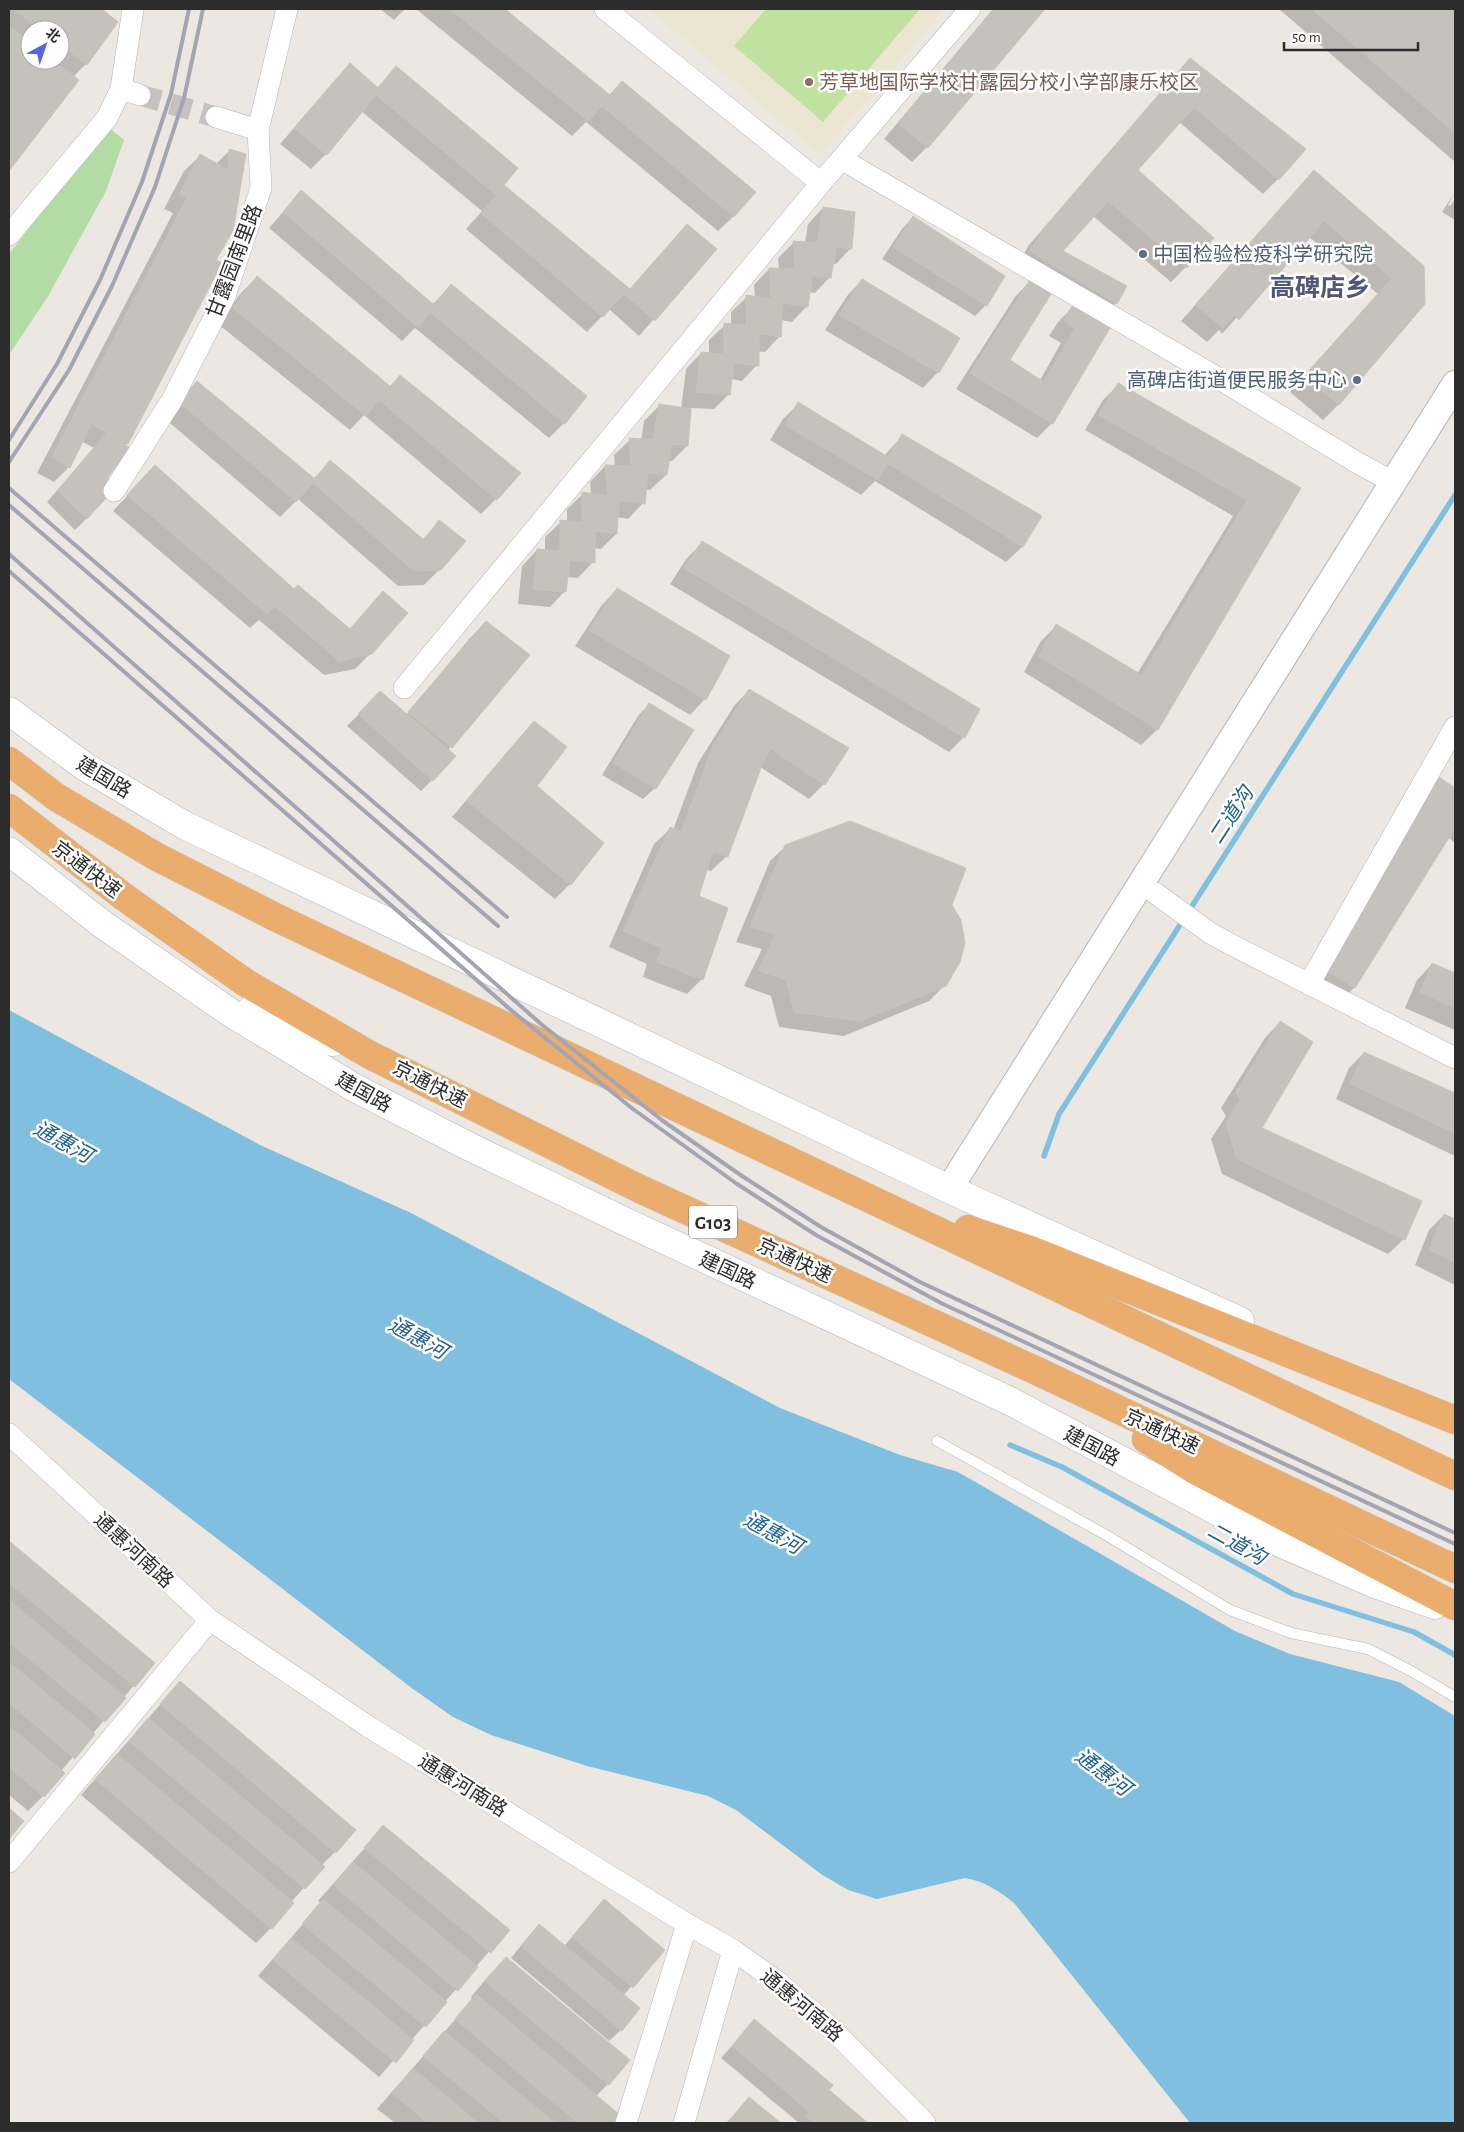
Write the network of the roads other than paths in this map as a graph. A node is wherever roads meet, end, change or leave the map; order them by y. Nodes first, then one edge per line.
1 (133, 9) edge
2 (287, 9) edge
3 (605, 9) edge
4 (970, 9) edge
5 (216, 117) tunnel mouth
6 (258, 130) junction
7 (841, 159) junction
8 (821, 183) junction
9 (9, 235) edge
10 (1455, 384) edge
11 (1455, 417) edge
12 (1393, 482) junction
13 (114, 492) dead end
14 (404, 688) dead end
15 (9, 712) edge
16 (1455, 727) edge
17 (9, 760) edge
18 (9, 808) edge
19 (9, 851) edge
20 (1164, 900) junction
21 (184, 980) junction
22 (1309, 984) junction
23 (370, 1055) junction
24 (1455, 1058) edge
25 (957, 1192) junction
26 (866, 1197) junction
27 (1036, 1371) junction
28 (1455, 1420) edge
29 (9, 1434) edge
30 (937, 1441) dead end
31 (1455, 1476) edge
32 (1455, 1569) edge
33 (1455, 1606) edge
34 (1455, 1612) edge
35 (210, 1620) junction
36 (1455, 1697) edge
37 (9, 1862) edge
38 (688, 1924) junction
39 (733, 1950) junction
40 (626, 2123) edge
41 (684, 2123) edge
42 (925, 2123) edge

1 - 9 street
2 - 6 street, 甘露园南里路
3 - 8 street
4 - 7 street
5 - 6 street
6 - 13 street, 甘露园南里路
7 - 8 street
7 - 12 street
8 - 14 street
10 - 12 street
11 - 20 street
12 - 25 street
15 - 25 main road, 建国路
16 - 22 street
17 - 26 highway
18 - 23 highway, 京通快速 / G103
19 - 21 main road, 建国路
20 - 22 street
20 - 25 street
21 - 23 main road
21 - 34 main road, 建国路
22 - 24 street
23 - 27 highway, 京通快速 / G103
25 - 28 main road, 建国路
26 - 28 highway
26 - 31 highway
27 - 32 highway, 京通快速 / G103
27 - 33 highway
29 - 35 street, 通惠河南路
30 - 36 lane
35 - 37 street
35 - 38 street, 通惠河南路
38 - 39 street, 通惠河南路
38 - 40 street
39 - 41 street
39 - 42 street, 通惠河南路

